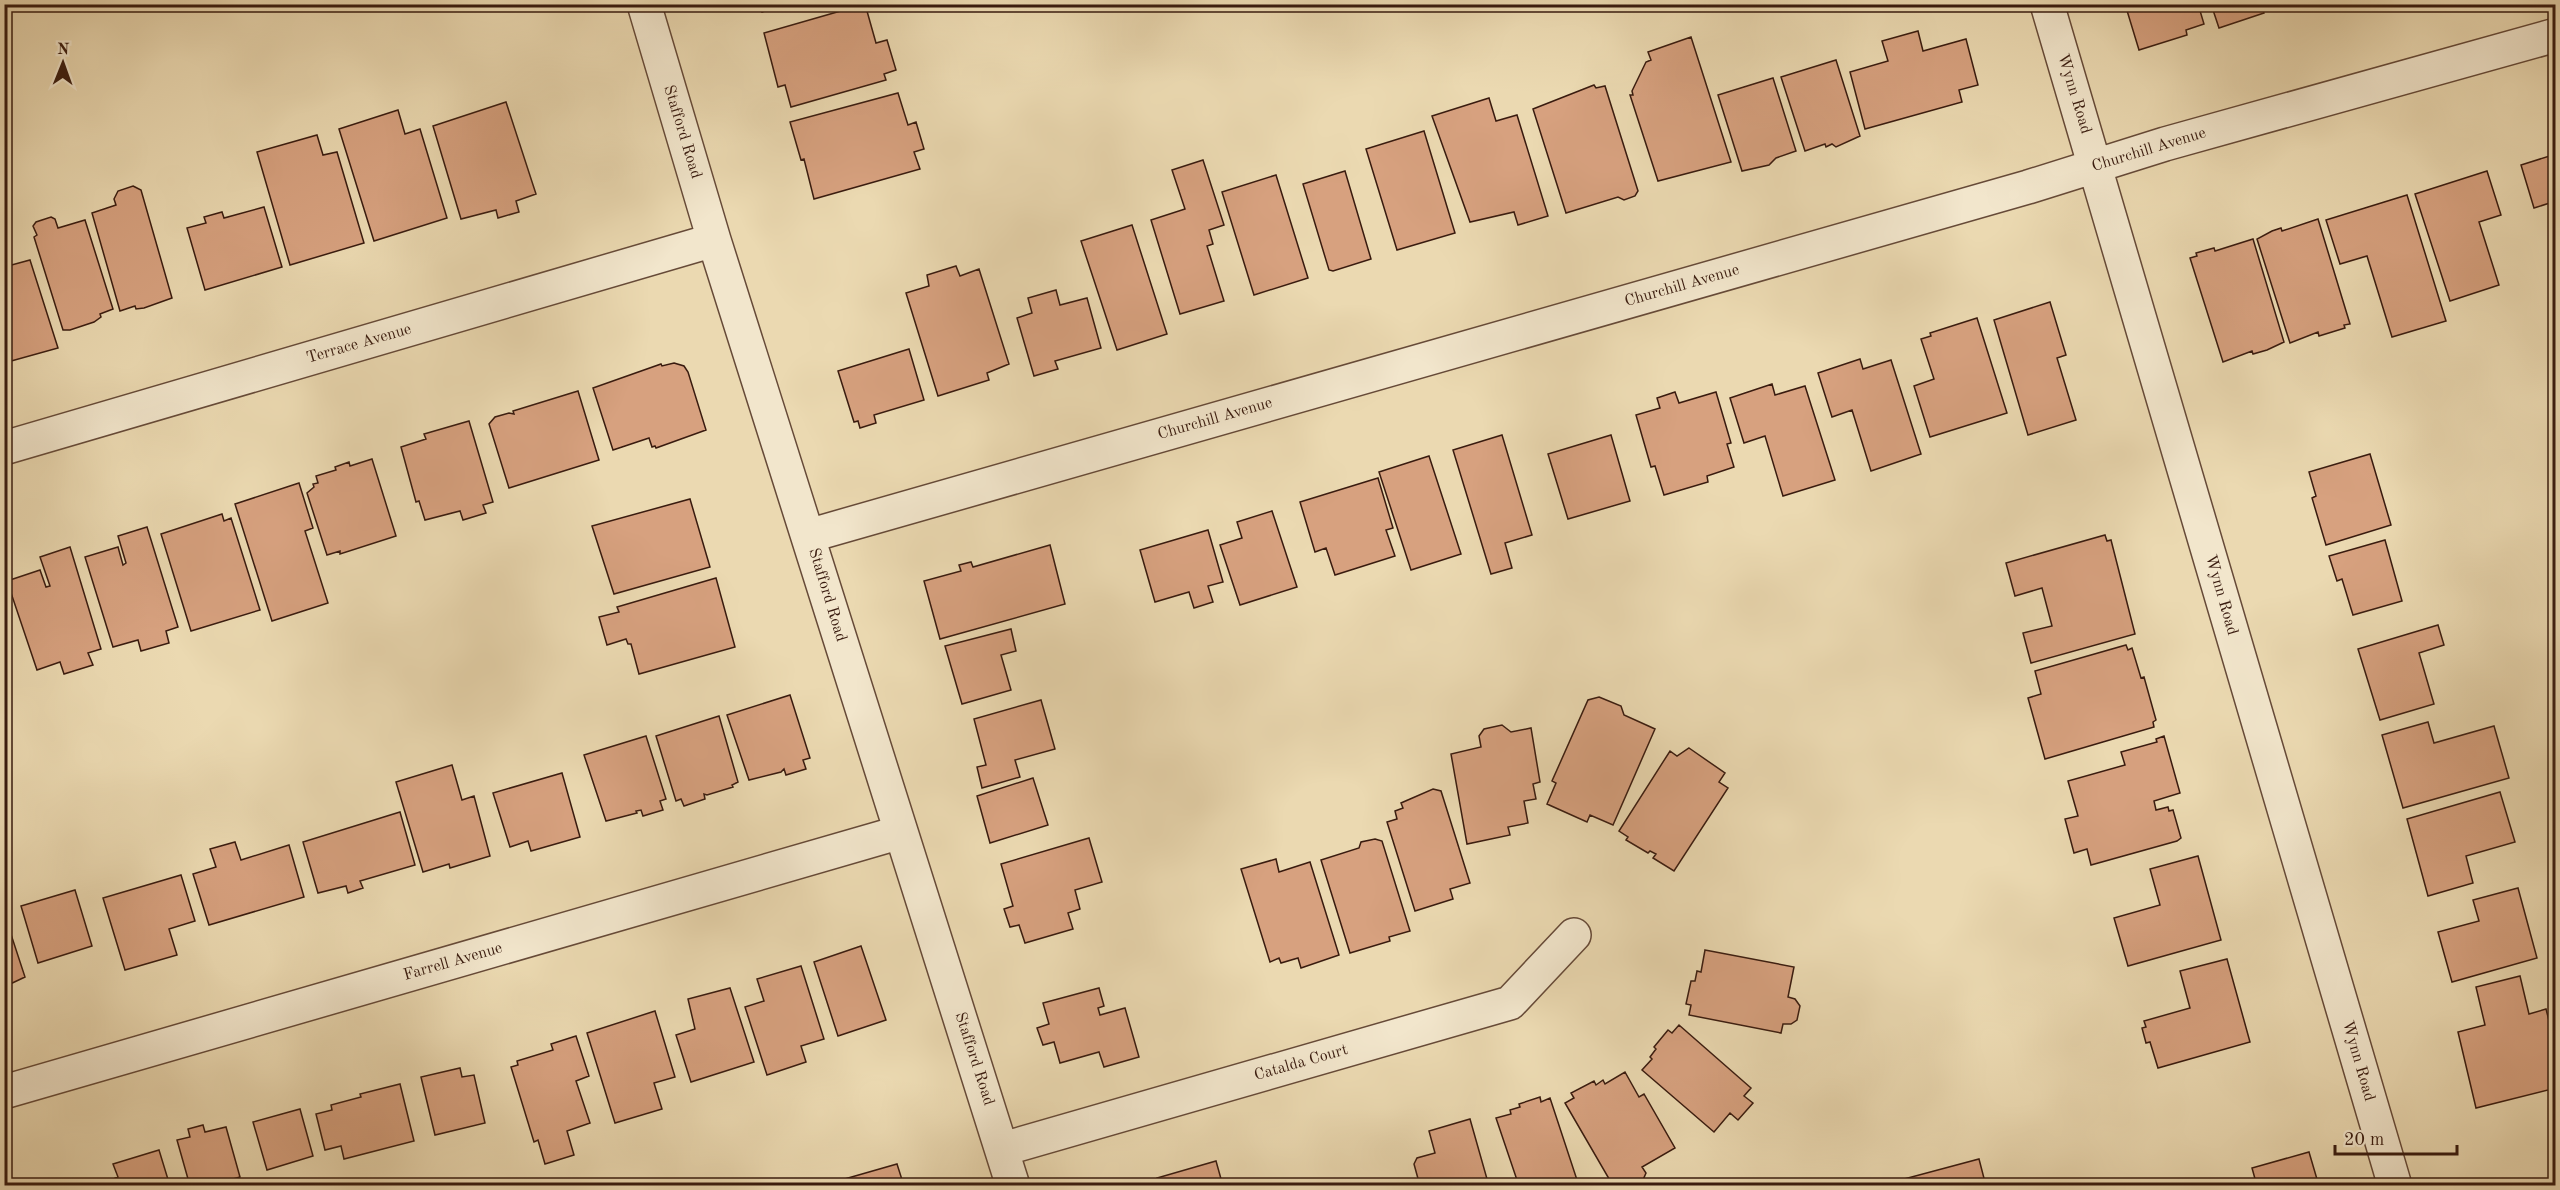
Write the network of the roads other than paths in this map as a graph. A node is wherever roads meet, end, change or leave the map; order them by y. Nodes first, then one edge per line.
1 (644, 4) edge
2 (2047, 4) edge
3 (2556, 35) edge
4 (2095, 166) junction
5 (714, 240) junction
6 (4, 447) edge
7 (808, 536) junction
8 (901, 832) junction
9 (1574, 935) dead end
10 (4, 1092) edge
11 (1003, 1149) junction
12 (1013, 1185) edge
13 (2395, 1185) edge

1 - 5 street, Stafford Road
2 - 4 street, Wynn Road
3 - 4 street, Churchill Avenue
4 - 7 street, Churchill Avenue
4 - 13 street, Wynn Road
5 - 6 street, Terrace Avenue
5 - 7 street, Stafford Road
7 - 8 street, Stafford Road
8 - 10 street, Farrell Avenue
8 - 11 street, Stafford Road
9 - 11 street, Catalda Court
11 - 12 street, Stafford Road

